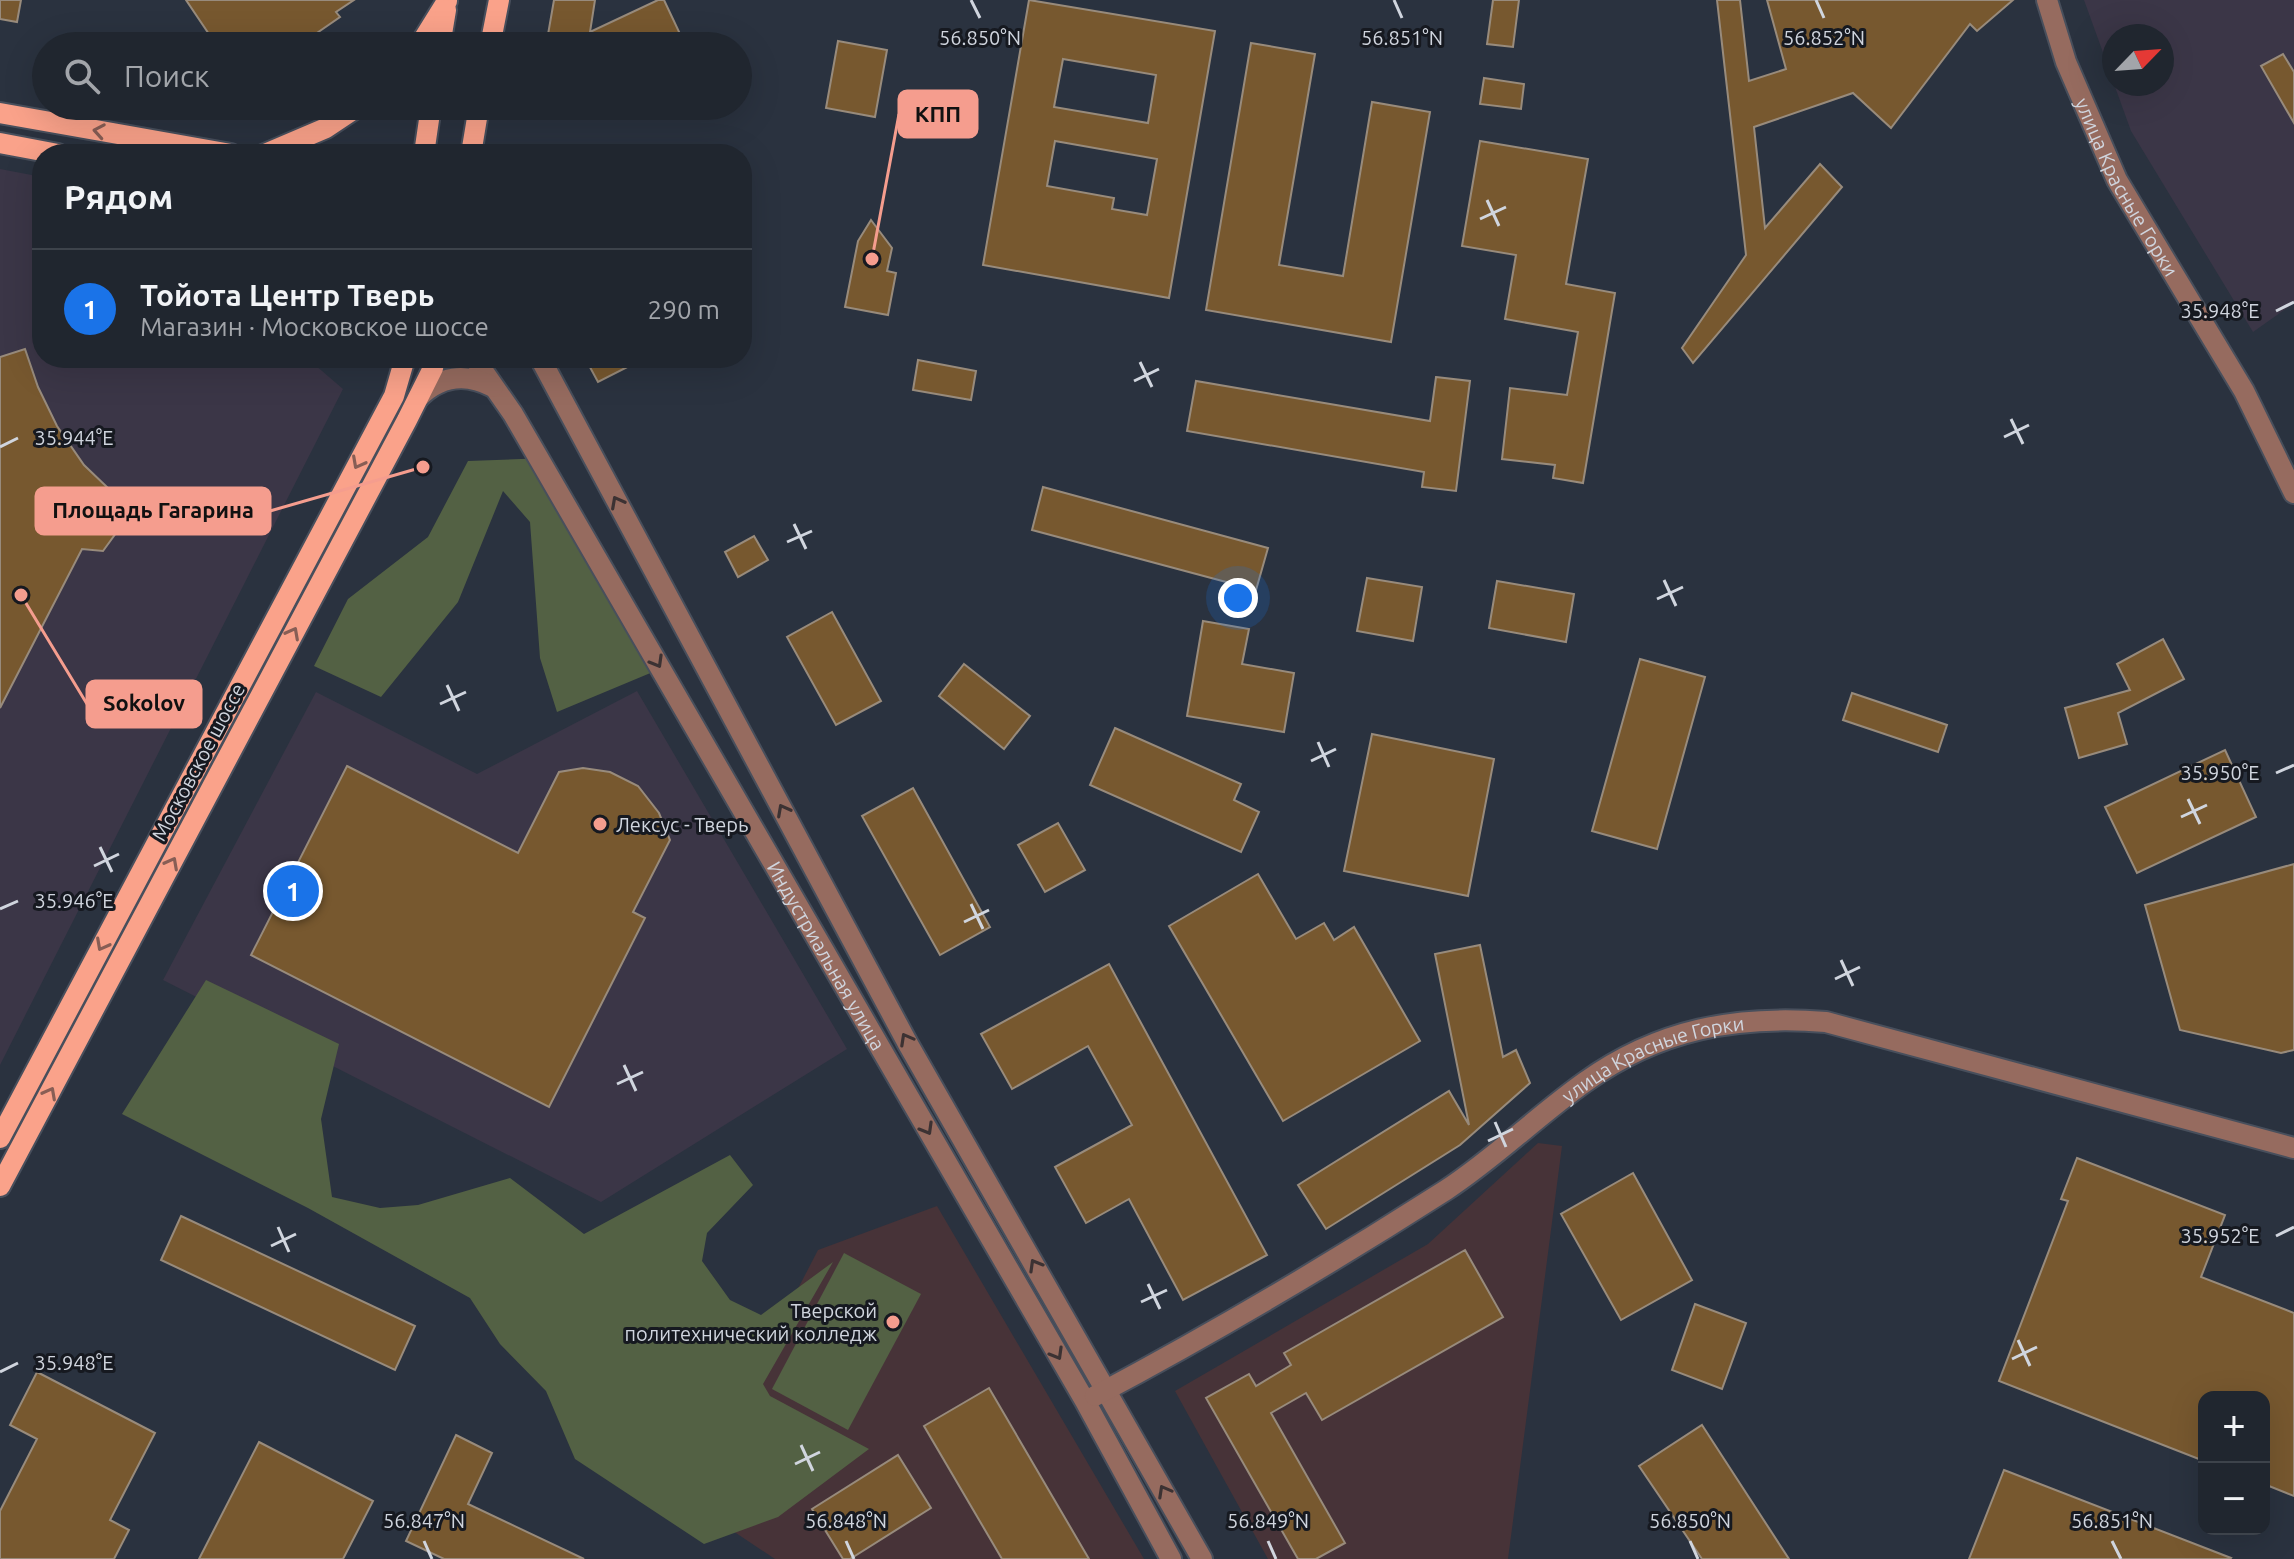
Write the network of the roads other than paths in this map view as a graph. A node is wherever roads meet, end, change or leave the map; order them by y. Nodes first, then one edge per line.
1 (447, 0) edge
2 (499, 0) edge
3 (2047, 0) edge
4 (428, 32) edge
5 (442, 32) edge
6 (493, 32) edge
7 (0, 113) edge
8 (32, 119) edge
9 (39, 120) edge
10 (338, 120) edge
11 (429, 120) edge
12 (477, 120) edge
13 (475, 131) junction
14 (0, 143) edge
15 (175, 144) edge
16 (288, 144) edge
17 (425, 144) edge
18 (473, 144) edge
19 (478, 144) edge
20 (32, 149) edge
21 (390, 368) edge
22 (402, 368) edge
23 (431, 368) edge
24 (481, 368) edge
25 (545, 368) edge
26 (495, 388) junction
27 (394, 396) junction
28 (418, 398) junction
29 (2294, 493) edge
30 (3, 1133) edge
31 (26, 1137) junction
32 (2294, 1148) edge
33 (0, 1186) edge
34 (1107, 1390) junction
35 (1085, 1401) junction
36 (1171, 1559) edge
37 (1202, 1559) edge

1 - 4 main road
1 - 5 main road
2 - 6 main road
3 - 29 street, улица Красные Горки
8 -> 7 main road
15 -> 9 main road
10 - 16 main road
11 - 17 main road
12 - 13 main road
13 - 18 main road
13 - 19 street
14 - 20 main road
21 - 27 main road
22 - 27 main road, Московское шоссе
23 - 28 main road, Московское шоссе
24 - 26 street, Индустриальная улица
34 -> 25 street, Индустриальная улица
26 - 28 street
26 -> 35 street, Индустриальная улица
27 -> 30 main road, Московское шоссе
31 -> 28 main road, Московское шоссе
30 - 31 main road
31 - 33 main road, Московское шоссе
32 - 34 street, улица Красные Горки
34 - 35 street, улица Красные Горки
37 -> 34 street, Индустриальная улица
35 - 36 street, Индустриальная улица

